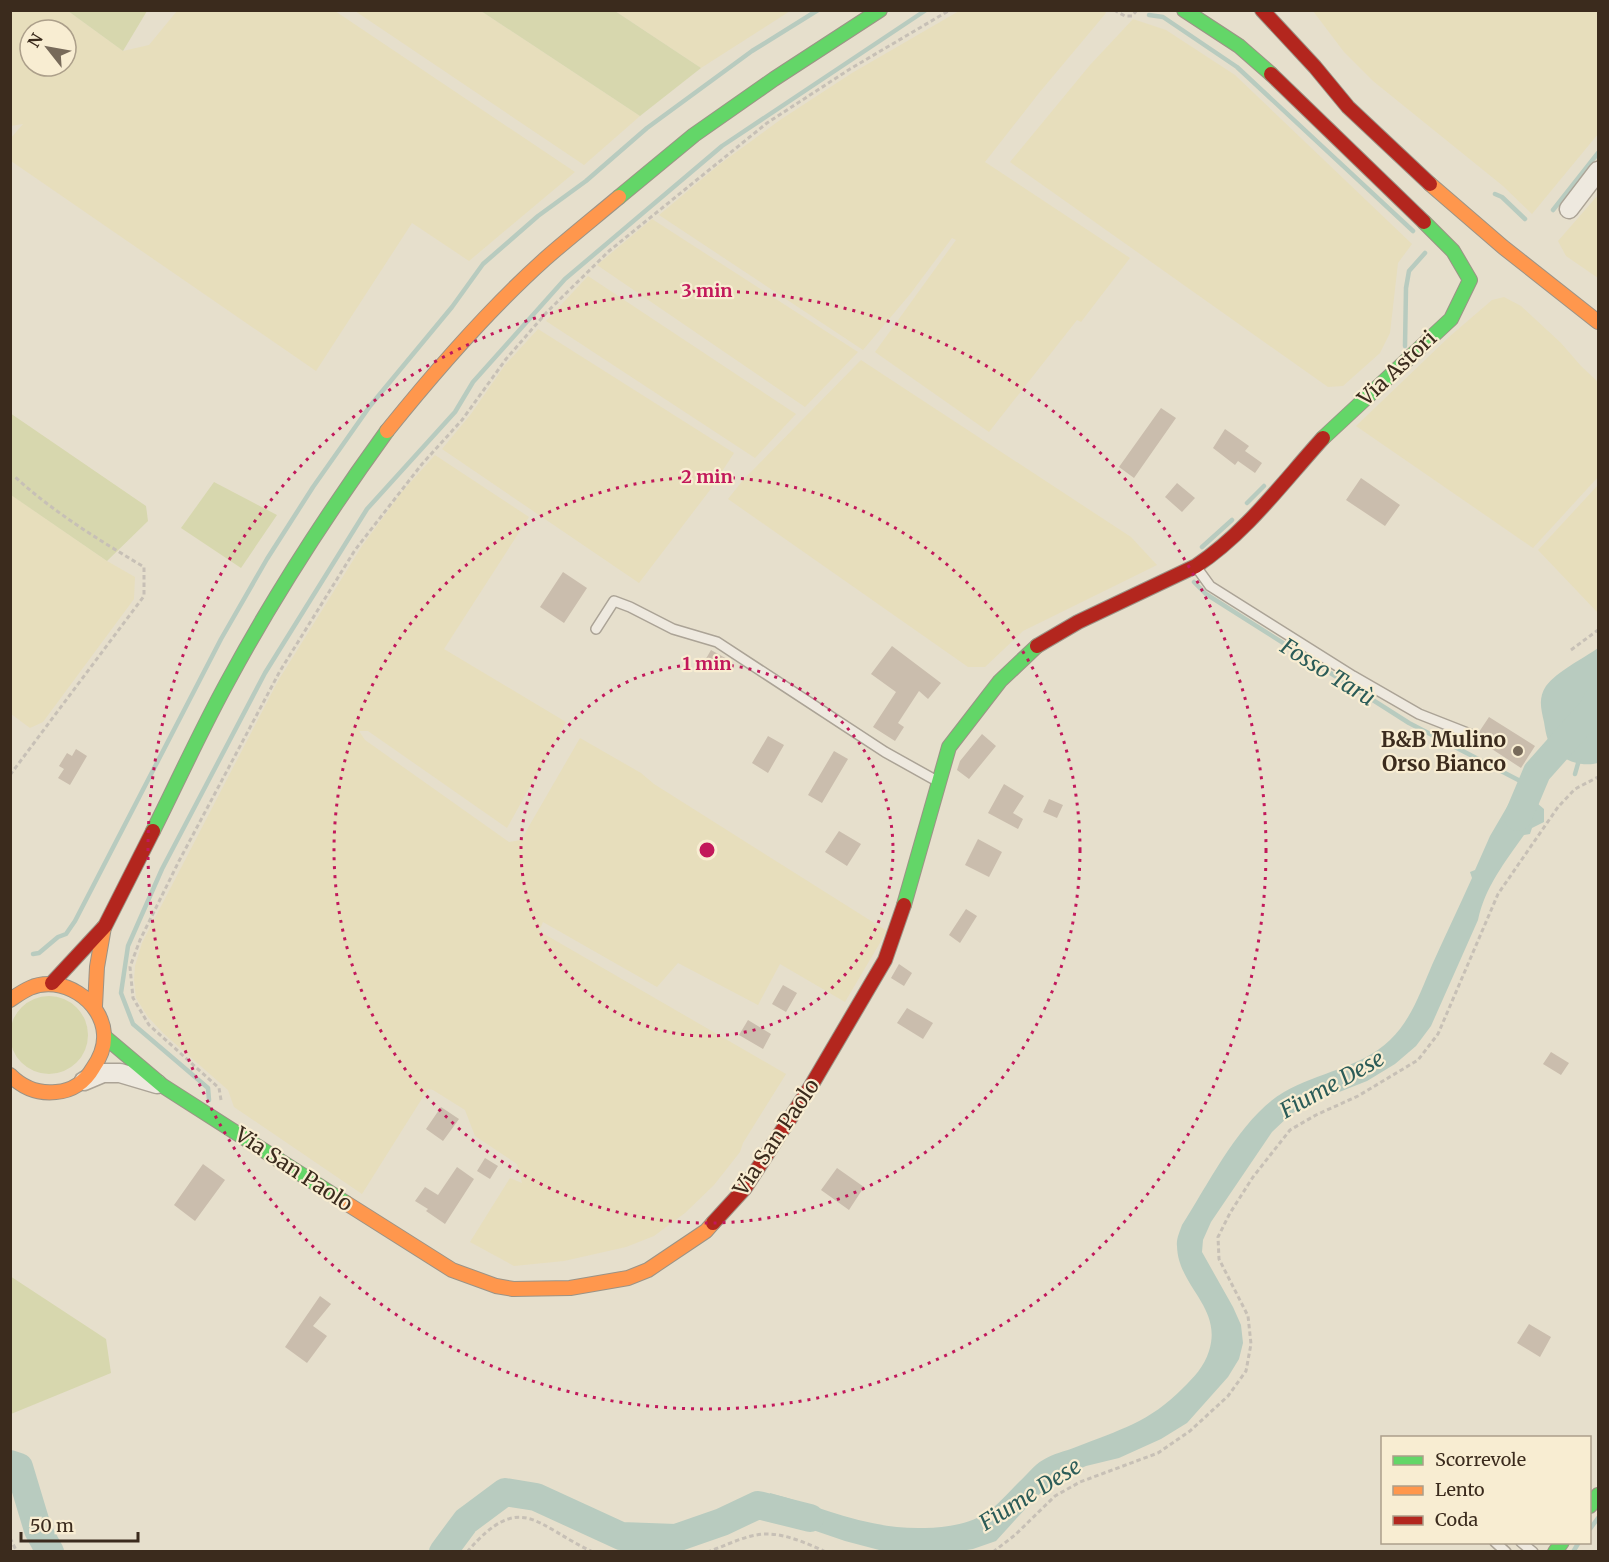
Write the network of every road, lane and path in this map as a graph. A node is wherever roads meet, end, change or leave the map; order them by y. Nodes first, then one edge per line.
1 (880, 10) edge
2 (950, 10) edge
3 (1114, 10) edge
4 (1137, 10) edge
5 (1184, 10) edge
6 (1262, 10) edge
7 (1279, 10) edge
8 (1313, 64) junction
9 (1599, 171) edge
10 (1569, 209) dead end
11 (1599, 322) edge
12 (14, 476) dead end
13 (1196, 566) junction
14 (596, 629) dead end
15 (1599, 630) edge
16 (1571, 650) dead end
17 (1000, 681) joint
18 (1470, 734) dead end
19 (10, 775) edge
20 (1599, 777) edge
21 (939, 782) junction
22 (105, 926) junction
23 (52, 983) junction
24 (13, 995) edge
25 (94, 1006) junction
26 (105, 1037) junction
27 (10, 1076) edge
28 (84, 1081) junction
29 (163, 1086) junction
30 (44, 1093) junction
31 (10, 1094) edge
32 (210, 1116) junction
33 (10, 1538) edge
34 (17, 1551) edge
35 (467, 1551) edge
36 (593, 1551) edge
37 (707, 1551) edge
38 (826, 1551) edge
39 (993, 1551) edge

1 - 22 street
2 - 32 path
3 - 4 path
5 - 13 street, Via Astori
6 - 8 street
7 - 8 street
8 - 11 street
9 - 10 street
12 - 19 path
13 - 17 street, Via Astori
13 - 18 lane
14 - 21 lane
15 - 16 path
17 - 21 street, Via San Paolo
20 - 39 path
21 - 32 street, Via San Paolo
22 - 23 street
22 - 25 street
23 - 24 street
23 - 25 street
25 - 26 street
26 - 28 street
26 - 29 street, Via San Paolo
27 - 30 street
28 - 29 street, Via San Paolo
28 - 30 street
29 - 32 street, Via San Paolo
30 - 31 street
33 - 34 path
35 - 36 path
37 - 38 path

